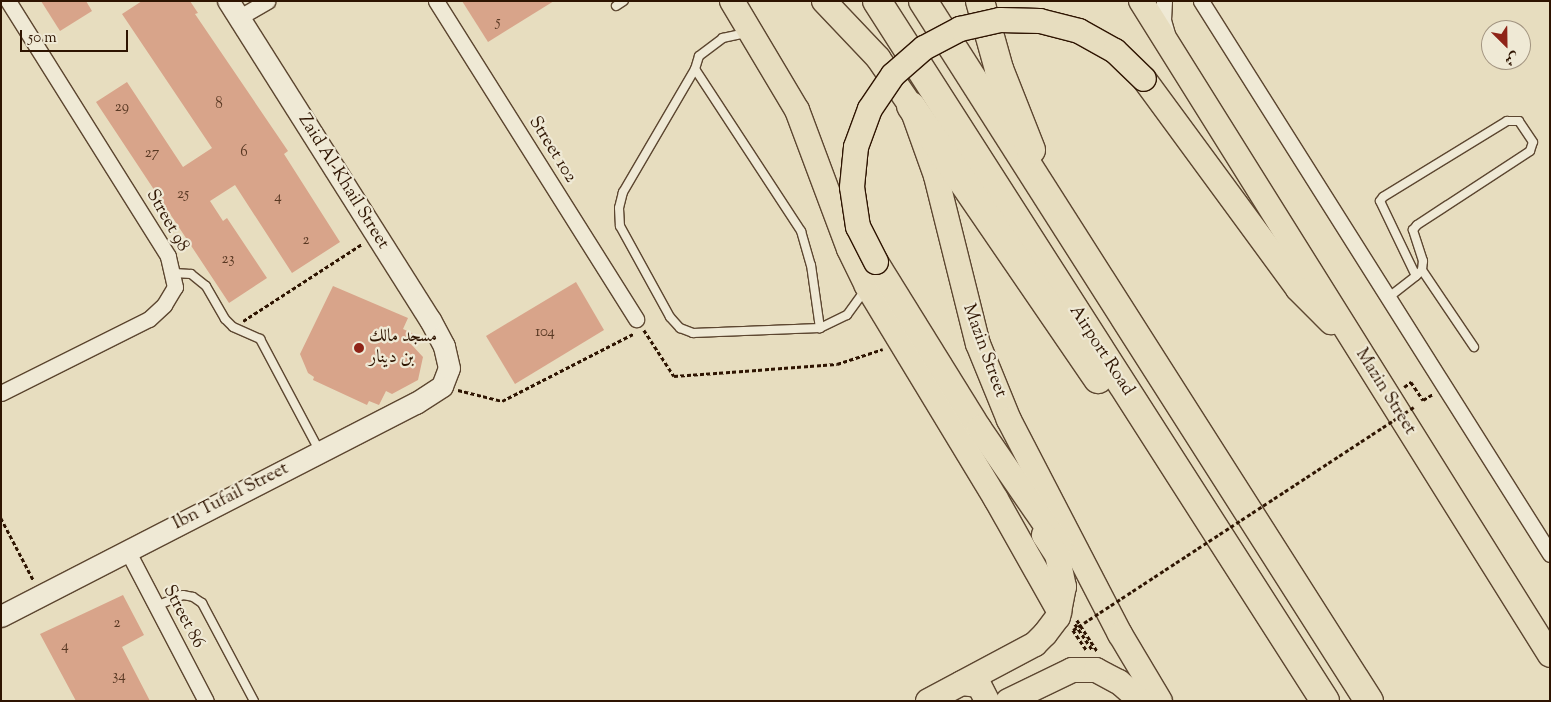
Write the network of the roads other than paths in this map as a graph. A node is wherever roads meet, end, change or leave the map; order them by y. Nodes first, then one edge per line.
1 (8, 1) edge
2 (267, 1) edge
3 (436, 1) edge
4 (624, 1) edge
5 (732, 1) edge
6 (824, 1) edge
7 (876, 1) edge
8 (923, 1) edge
9 (980, 1) edge
10 (1141, 1) edge
11 (1164, 1) edge
12 (1202, 1) edge
13 (616, 6) dead end
14 (233, 10) edge
15 (751, 32) junction
16 (1170, 47) junction
17 (695, 69) junction
18 (911, 106) junction
19 (1053, 208) junction
20 (174, 273) junction
21 (1419, 273) junction
22 (867, 286) junction
23 (1389, 297) junction
24 (640, 324) road end
25 (820, 328) junction
26 (1358, 347) junction
27 (1474, 347) dead end
28 (446, 377) joint
29 (1, 393) edge
30 (979, 428) junction
31 (320, 452) junction
32 (1206, 512) junction
33 (127, 550) junction
34 (1550, 554) edge
35 (1489, 561) junction
36 (156, 606) junction
37 (1, 616) edge
38 (1066, 620) junction
39 (1120, 634) junction
40 (1550, 655) edge
41 (1550, 674) edge
42 (962, 683) junction
43 (206, 701) edge
44 (254, 701) edge
45 (928, 701) edge
46 (987, 701) edge
47 (1008, 701) edge
48 (1141, 701) edge
49 (1160, 701) edge
50 (1325, 701) edge
51 (1369, 701) edge

1 - 20 street, Street 98
2 - 14 street
3 - 24 street, Street 102
4 - 13 lane
5 - 15 main road
6 - 18 main road, Mazin Street
7 - 32 highway, Airport Road
8 - 19 highway, Airport Road
9 - 19 highway
10 - 16 main road, Mazin Street
11 - 16 street
12 - 23 street
14 - 28 street, Zaid Al-Khail Street
15 - 17 lane
15 - 22 main road
16 - 26 main road, Mazin Street
17 - 25 lane
17 - 25 lane
18 - 32 highway
18 - 39 main road, Mazin Street
19 - 51 highway, Airport Road
20 - 29 street, Street 98
20 - 31 lane
21 - 21 lane
21 - 23 lane
21 - 27 lane
22 - 25 lane
22 - 38 main road
23 - 34 street
26 - 30 main road, bridge
26 - 35 main road, Mazin Street
28 - 31 street, Ibn Tufail Street
30 - 38 main road
30 - 39 main road
31 - 33 street, Ibn Tufail Street
32 - 50 highway, Airport Road
33 - 36 street, Street 86
33 - 37 street, Ibn Tufail Street
35 - 40 main road, Mazin Street
35 - 41 main road
36 - 43 street, Street 86
36 - 44 lane
38 - 42 main road
39 - 49 main road, Mazin Street
42 - 45 main road
42 - 46 main road
47 - 48 main road

